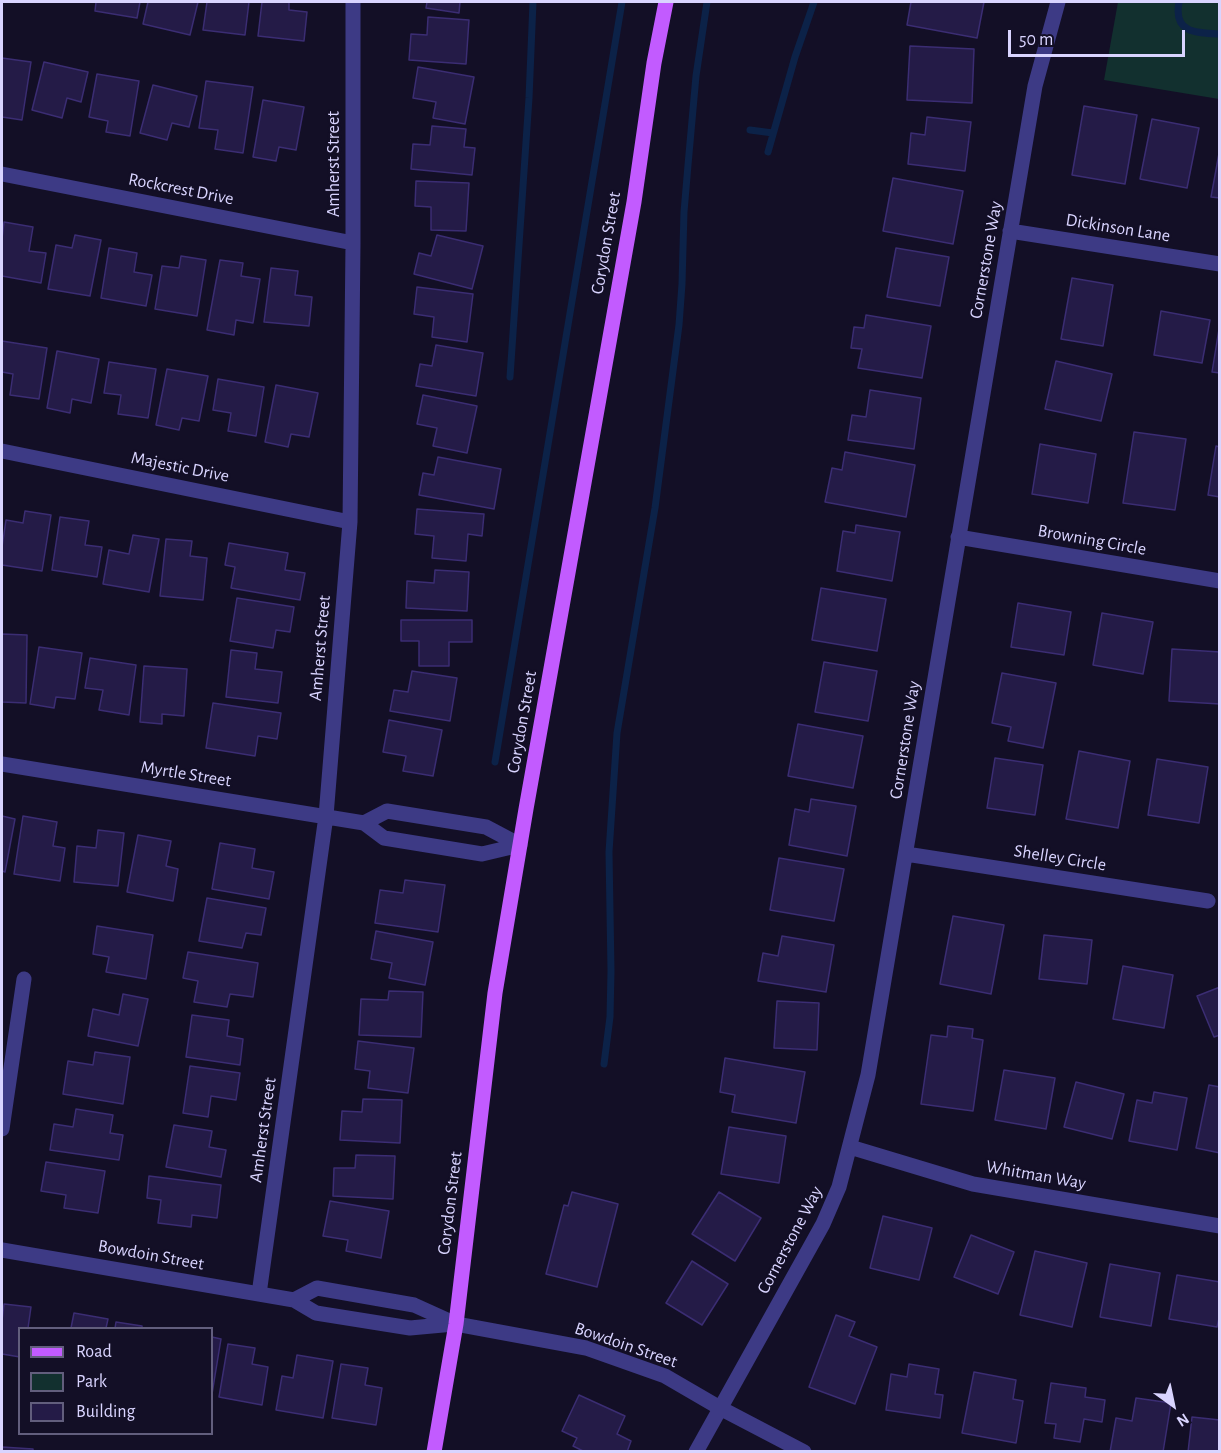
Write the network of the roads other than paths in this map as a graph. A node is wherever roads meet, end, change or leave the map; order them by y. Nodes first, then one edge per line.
1 (353, 2) edge
2 (666, 2) edge
3 (1059, 2) edge
4 (2, 174) edge
5 (1010, 231) junction
6 (353, 243) junction
7 (1220, 264) edge
8 (2, 451) edge
9 (351, 522) junction
10 (958, 537) junction
11 (1220, 581) edge
12 (2, 764) edge
13 (326, 816) junction
14 (364, 823) junction
15 (520, 845) junction
16 (906, 854) junction
17 (1208, 901) dead end
18 (24, 979) dead end
19 (2, 1129) edge
20 (850, 1148) junction
21 (1220, 1226) edge
22 (2, 1250) edge
23 (259, 1294) junction
24 (294, 1300) junction
25 (456, 1324) junction
26 (720, 1408) junction
27 (434, 1452) edge
28 (696, 1452) edge
29 (804, 1452) edge

1 - 6 street, Amherst Street
2 - 15 main road, Corydon Street
3 - 5 street, Cornerstone Way
4 - 6 street, Rockcrest Drive
5 - 7 street, Dickinson Lane
5 - 10 street, Cornerstone Way
6 - 9 street, Amherst Street
8 - 9 street, Majestic Drive
9 - 13 street, Amherst Street
10 - 11 street, Browning Circle
10 - 16 street, Cornerstone Way
12 - 13 street, Myrtle Street
13 - 14 street, Myrtle Street
13 - 23 street, Amherst Street
14 - 15 street, Myrtle Street
14 - 15 street
15 - 25 main road, Corydon Street
16 - 17 street, Shelley Circle
16 - 20 street, Cornerstone Way
18 - 19 street
20 - 21 street, Whitman Way
20 - 26 street, Cornerstone Way
22 - 23 street, Bowdoin Street
23 - 24 street, Bowdoin Street
24 - 25 street, Bowdoin Street
24 - 25 street, Bowdoin Street
25 - 26 street, Bowdoin Street
25 - 27 main road, Corydon Street
26 - 28 street, Cornerstone Way
26 - 29 street, Bowdoin Street

